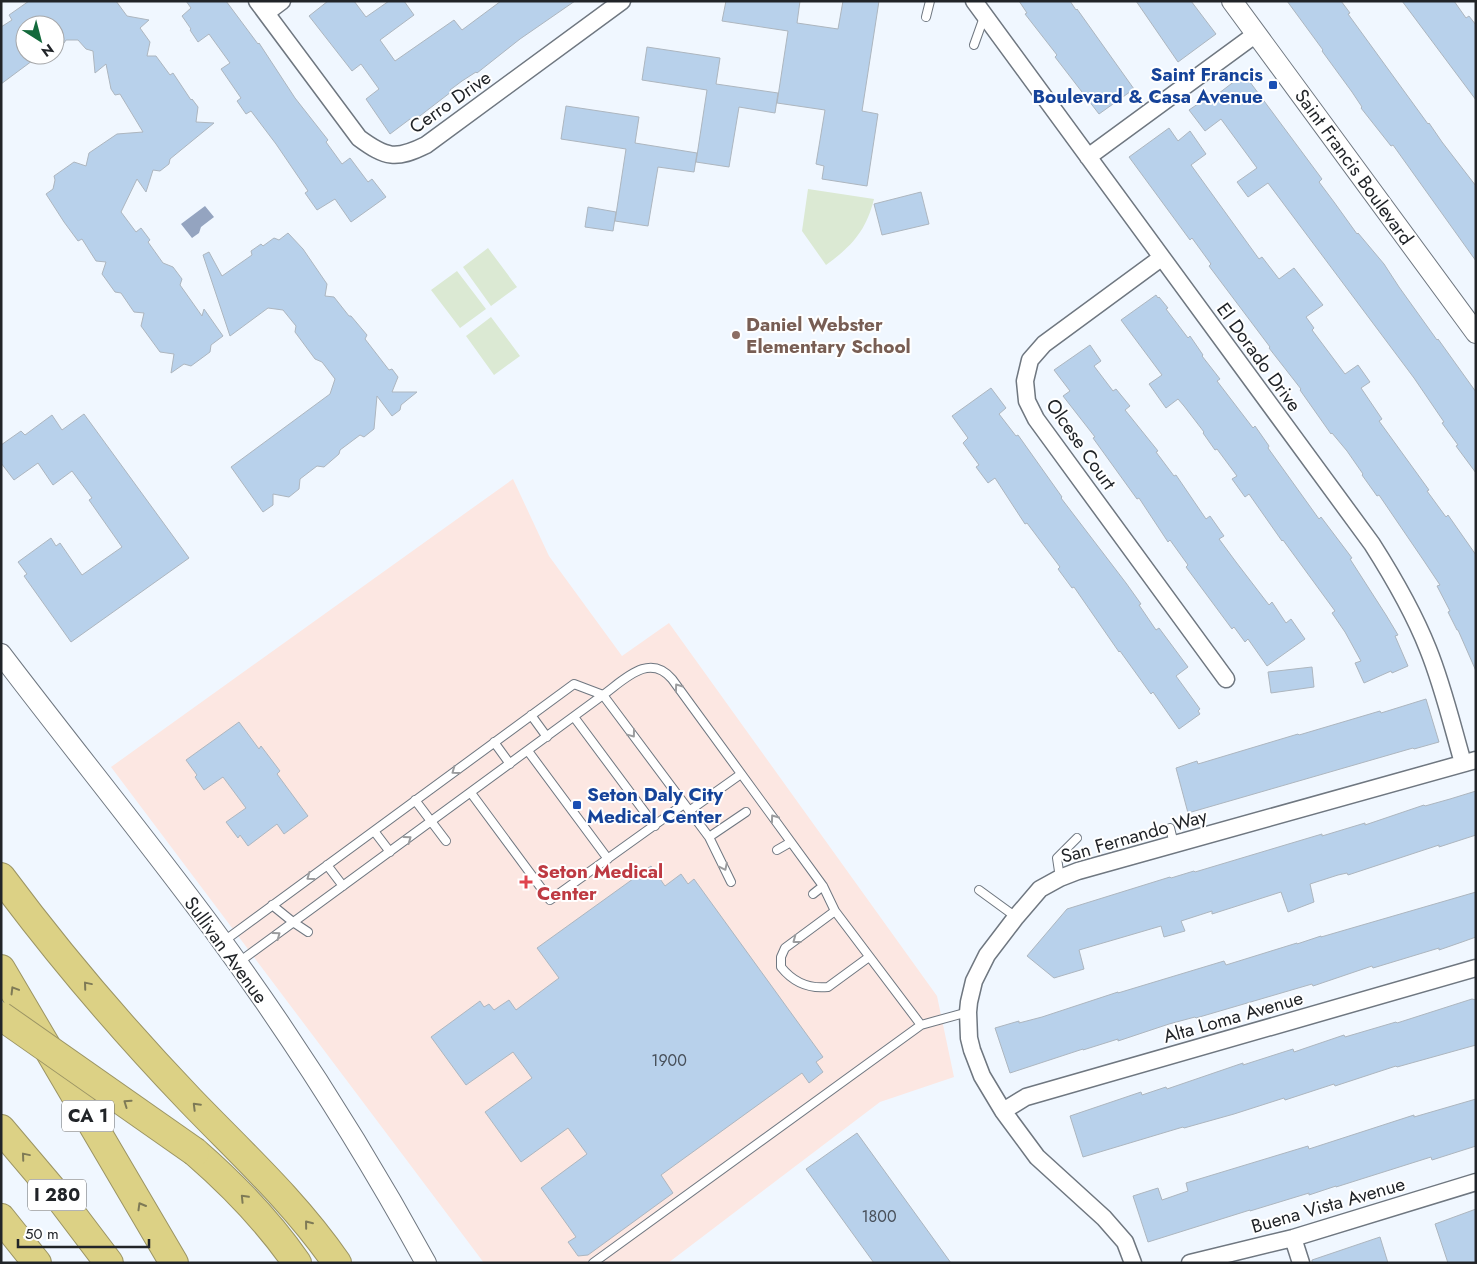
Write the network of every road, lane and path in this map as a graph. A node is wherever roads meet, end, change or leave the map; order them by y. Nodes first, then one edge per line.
1 (282, 1) edge
2 (622, 1) edge
3 (930, 1) edge
4 (974, 1) edge
5 (1232, 1) edge
6 (262, 7) edge
7 (985, 16) junction
8 (926, 17) dead end
9 (1256, 34) junction
10 (974, 46) dead end
11 (1088, 157) junction
12 (1161, 258) junction
13 (1476, 333) edge
14 (1, 654) edge
15 (1226, 679) dead end
16 (603, 695) junction
17 (532, 715) junction
18 (574, 717) junction
19 (547, 737) junction
20 (494, 742) junction
21 (528, 751) junction
22 (1469, 761) edge
23 (510, 764) junction
24 (742, 774) junction
25 (470, 793) junction
26 (415, 800) junction
27 (687, 808) junction
28 (746, 812) dead end
29 (431, 822) junction
30 (655, 826) junction
31 (374, 830) junction
32 (709, 837) junction
33 (1076, 838) dead end
34 (446, 841) dead end
35 (791, 842) junction
36 (777, 850) dead end
37 (390, 852) junction
38 (608, 859) junction
39 (327, 864) junction
40 (1, 877) edge
41 (1060, 878) junction
42 (731, 882) dead end
43 (343, 886) junction
44 (823, 886) junction
45 (979, 890) dead end
46 (813, 894) dead end
47 (272, 905) junction
48 (835, 911) junction
49 (1016, 917) junction
50 (293, 922) junction
51 (308, 932) dead end
52 (222, 942) junction
53 (869, 957) junction
54 (237, 963) junction
55 (1476, 968) edge
56 (1, 969) edge
57 (968, 1012) junction
58 (1, 1016) edge
59 (921, 1026) junction
60 (1003, 1111) junction
61 (1, 1129) edge
62 (1476, 1182) edge
63 (1, 1218) edge
64 (1293, 1238) junction
65 (37, 1263) edge
66 (109, 1263) edge
67 (174, 1263) edge
68 (297, 1263) edge
69 (337, 1263) edge
70 (426, 1263) edge
71 (593, 1263) edge
72 (1133, 1263) edge
73 (1190, 1263) edge
74 (1301, 1263) edge

1 - 6 street
2 - 6 street, Cerro Drive
3 - 8 lane
4 - 7 street, El Dorado Drive
5 - 9 street, Saint Francis Boulevard
7 - 10 lane
7 - 11 street, El Dorado Drive
9 - 11 street
9 - 13 street, Saint Francis Boulevard
11 - 12 street, El Dorado Drive
12 - 15 street, Olcese Court
12 - 22 street, El Dorado Drive
14 - 52 street, Sullivan Avenue
16 - 17 lane
16 - 18 lane
24 -> 16 lane
16 -> 27 lane
17 - 19 lane
17 - 20 lane
18 - 19 lane
18 - 30 lane
19 - 21 lane
20 - 23 lane
20 -> 26 lane
21 - 23 lane
21 - 38 lane
22 - 41 street, San Fernando Way
23 - 25 lane
24 - 27 lane
35 -> 24 lane
25 - 29 lane
25 - 38 lane
26 - 29 lane
26 - 31 lane
27 - 30 lane
27 - 32 lane
28 - 32 lane
29 - 34 lane
37 -> 29 lane
30 - 38 lane
31 - 37 lane
31 - 39 lane
32 -> 42 lane
33 - 41 lane
35 - 36 lane
35 - 44 lane
37 - 43 lane
39 - 43 lane
39 -> 47 lane
69 -> 40 highway
41 - 49 street, San Fernando Way
43 - 50 lane
44 - 46 lane
44 - 48 lane
45 - 49 lane
47 - 50 lane
47 - 52 lane
48 - 53 lane
48 -> 53 lane
49 - 57 street, San Fernando Way
50 - 51 lane
54 -> 50 lane
52 - 54 street, Sullivan Avenue
53 - 59 lane
54 - 70 street, Sullivan Avenue
55 - 60 street, Alta Loma Avenue
67 -> 56 highway, CA 1
57 - 59 lane
57 - 60 street, San Fernando Way
68 -> 58 highway, bridge
59 - 71 lane
60 - 72 street, San Fernando Way
66 -> 61 highway, I 280
62 - 64 street, Buena Vista Avenue
63 - 65 highway, I 280
64 - 73 street, Buena Vista Avenue
64 - 74 street

